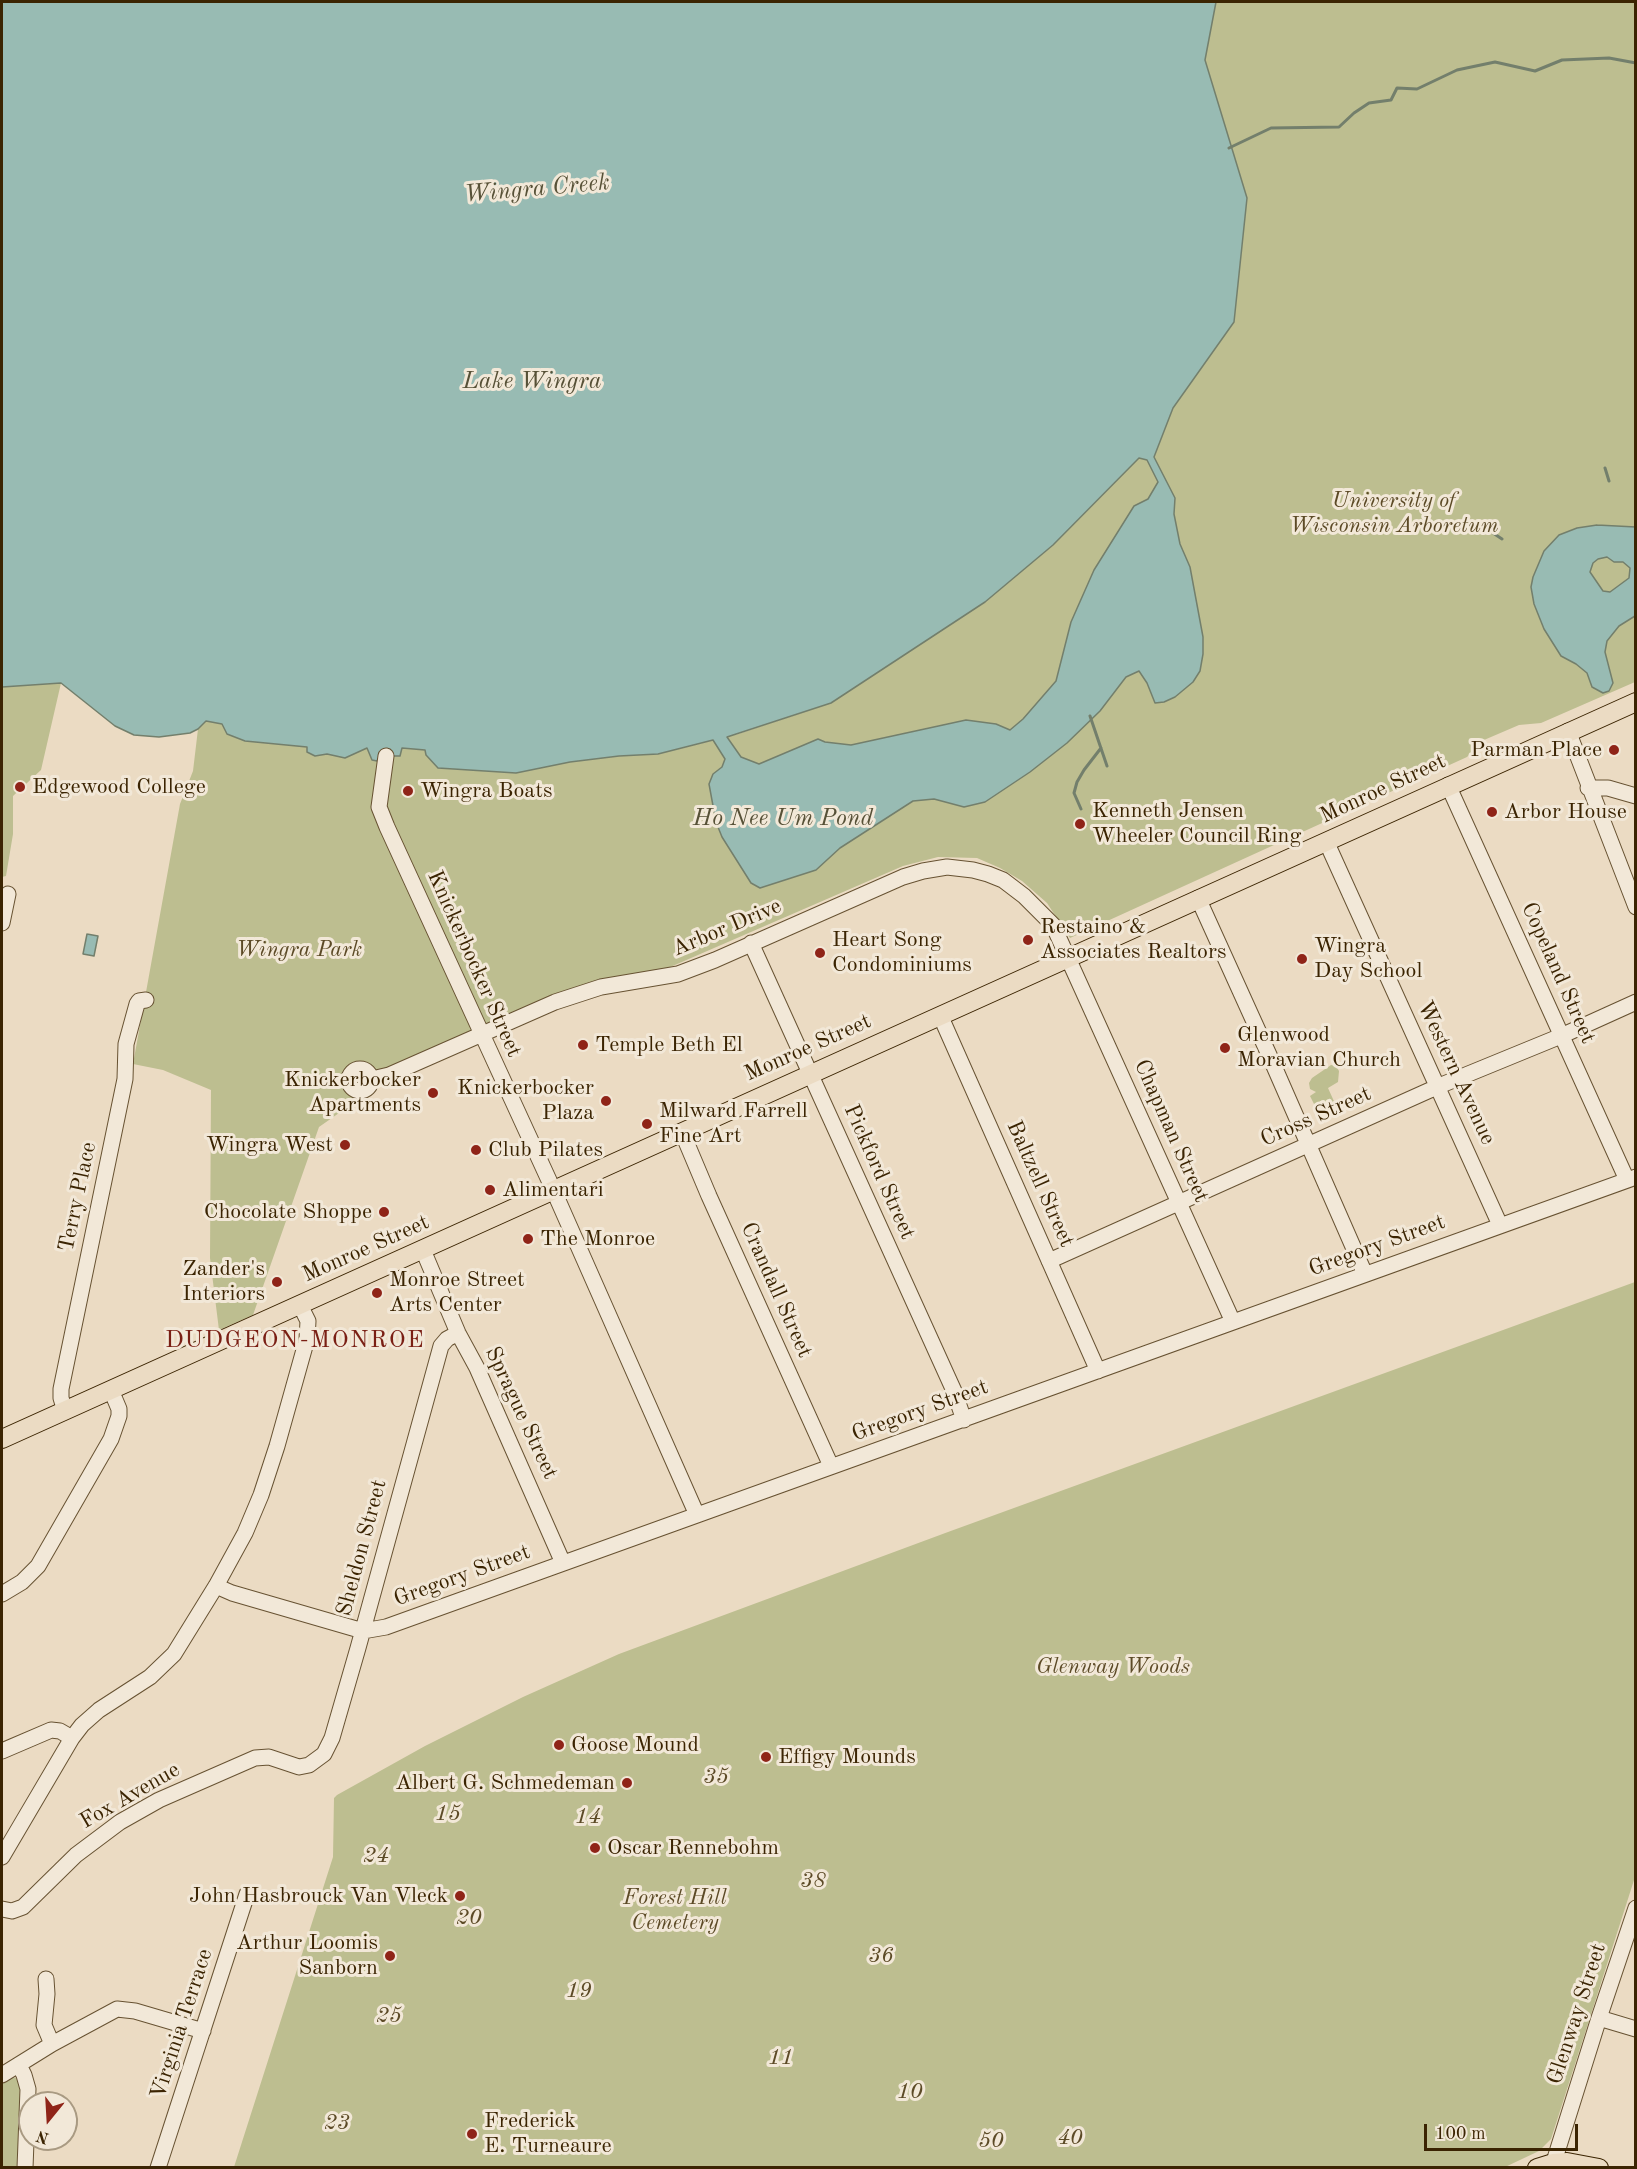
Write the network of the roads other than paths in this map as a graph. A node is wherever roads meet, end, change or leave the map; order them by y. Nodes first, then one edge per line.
1 (1635, 702) edge
2 (1568, 731) junction
3 (386, 756) dead end
4 (1448, 785) junction
5 (1588, 788) junction
6 (1635, 796) edge
7 (1326, 841) junction
8 (8, 894) dead end
9 (1198, 898) junction
10 (1635, 907) edge
11 (2, 923) edge
12 (751, 944) junction
13 (1069, 958) junction
14 (146, 999) dead end
15 (1635, 1002) edge
16 (940, 1015) junction
17 (480, 1035) junction
18 (1562, 1036) junction
19 (810, 1073) junction
20 (372, 1079) dead end
21 (1438, 1086) junction
22 (682, 1132) junction
23 (1309, 1145) junction
24 (1631, 1179) edge
25 (552, 1189) junction
26 (1179, 1203) junction
27 (1500, 1225) junction
28 (423, 1250) junction
29 (1049, 1261) junction
30 (1365, 1274) junction
31 (300, 1305) junction
32 (1233, 1323) junction
33 (458, 1334) junction
34 (1098, 1371) junction
35 (111, 1390) junction
36 (65, 1411) junction
37 (964, 1420) junction
38 (2, 1439) edge
39 (831, 1466) junction
40 (697, 1515) junction
41 (563, 1563) junction
42 (216, 1586) junction
43 (2, 1594) edge
44 (363, 1631) junction
45 (72, 1738) junction
46 (2, 1751) edge
47 (299, 1767) joint
48 (2, 1857) edge
49 (247, 1894) dead end
50 (1635, 1908) edge
51 (2, 1909) edge
52 (46, 1979) dead end
53 (1599, 2018) junction
54 (1635, 2029) edge
55 (203, 2031) junction
56 (52, 2044) junction
57 (19, 2065) junction
58 (2, 2075) edge
59 (1547, 2166) edge
60 (25, 2168) edge
61 (158, 2168) edge
62 (1599, 2168) edge

1 - 2 main road, Monroe Street
2 - 4 main road, Monroe Street
2 - 5 street
3 - 17 street, Knickerbocker Street
4 - 7 main road, Monroe Street
4 - 18 street, Copeland Street
5 - 6 street
5 - 10 street
7 - 9 main road, Monroe Street
7 - 21 street, Western Avenue
8 - 11 street
9 - 13 main road, Monroe Street
9 - 23 street
12 - 13 street, Arbor Drive
12 - 17 street, Arbor Drive
12 - 19 street, Pickford Street
13 - 16 main road, Monroe Street
13 - 26 street, Chapman Street
14 - 36 street, Terry Place
15 - 18 street, Cross Street
16 - 19 main road, Monroe Street
16 - 29 street, Baltzell Street
17 - 20 street, Arbor Drive
17 - 25 street, Knickerbocker Street
18 - 21 street, Cross Street
18 - 24 street, Copeland Street
19 - 22 main road, Monroe Street
19 - 37 street, Pickford Street
21 - 23 street, Cross Street
21 - 27 street, Western Avenue
22 - 25 main road, Monroe Street
22 - 39 street, Crandall Street
23 - 26 street, Cross Street
23 - 30 street
24 - 27 street, Gregory Street
25 - 28 main road, Monroe Street
25 - 40 street, Knickerbocker Street
26 - 29 street, Cross Street
26 - 32 street, Chapman Street
27 - 30 street, Gregory Street
28 - 31 main road, Monroe Street
28 - 33 street, Sprague Street
29 - 34 street, Baltzell Street
30 - 32 street, Gregory Street
31 - 35 main road, Monroe Street
31 - 42 street
32 - 34 street, Gregory Street
33 - 41 street, Sprague Street
33 - 44 street, Sheldon Street
34 - 37 street, Gregory Street
35 - 36 main road, Monroe Street
35 - 43 street
36 - 38 main road, Monroe Street
37 - 39 street, Gregory Street
39 - 40 street, Gregory Street
40 - 41 street, Gregory Street
41 - 44 street, Gregory Street
42 - 44 street, Gregory Street
42 - 45 street
44 - 47 street, Sheldon Street
45 - 46 street
45 - 48 street
47 - 51 street, Fox Avenue
49 - 55 street, Virginia Terrace
50 - 53 street, Glenway Street
52 - 56 street
53 - 54 street
53 - 59 street, Glenway Street
55 - 56 street
55 - 61 street, Virginia Terrace
56 - 57 street
57 - 58 street
57 - 60 street
59 - 62 main road

